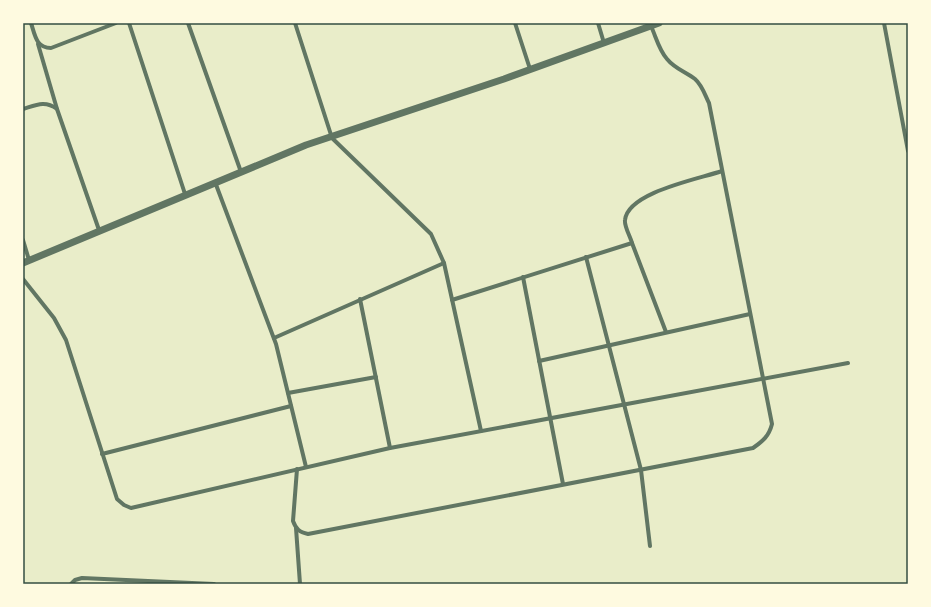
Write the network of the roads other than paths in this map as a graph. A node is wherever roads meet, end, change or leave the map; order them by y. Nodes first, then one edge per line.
1 (31, 23) edge
2 (116, 23) edge
3 (129, 23) edge
4 (188, 23) edge
5 (296, 23) edge
6 (515, 23) edge
7 (598, 23) edge
8 (658, 23) edge
9 (884, 23) edge
10 (651, 26) junction
11 (37, 42) junction
12 (604, 42) junction
13 (530, 69) junction
14 (23, 109) edge
15 (57, 109) junction
16 (332, 138) junction
17 (908, 151) edge
18 (722, 171) junction
19 (241, 172) junction
20 (215, 182) junction
21 (185, 194) junction
22 (99, 230) junction
23 (23, 240) edge
24 (632, 243) junction
25 (586, 258) junction
26 (26, 261) edge
27 (444, 263) junction
28 (523, 277) junction
29 (23, 279) edge
30 (360, 299) junction
31 (452, 300) junction
32 (750, 314) junction
33 (666, 332) junction
34 (274, 338) junction
35 (608, 345) junction
36 (539, 361) junction
37 (848, 363) dead end
38 (376, 377) junction
39 (763, 378) junction
40 (288, 393) junction
41 (624, 405) junction
42 (291, 406) junction
43 (550, 418) junction
44 (481, 431) junction
45 (390, 448) junction
46 (102, 454) junction
47 (306, 467) junction
48 (297, 470) junction
49 (640, 470) junction
50 (563, 484) junction
51 (296, 528) junction
52 (650, 546) dead end
53 (71, 584) edge
54 (214, 584) edge
55 (300, 584) edge

1 - 11 street
2 - 11 street
3 - 21 street
4 - 19 street
5 - 16 street
6 - 13 street
7 - 12 street
8 - 10 street
9 - 17 street
10 - 12 street
10 - 18 street
11 - 15 street
12 - 13 street
13 - 16 street
14 - 15 street
15 - 22 street
16 - 19 street
16 - 27 street
18 - 24 street
18 - 32 street
19 - 20 street
20 - 21 street
20 - 34 street
21 - 22 street
22 - 26 street
23 - 26 street
24 - 25 street
24 - 33 street
25 - 28 street
25 - 35 street
27 - 30 street
27 - 31 street
28 - 31 street
28 - 36 street
29 - 46 street
30 - 34 street
30 - 38 street
31 - 44 street
32 - 33 street
32 - 39 street
33 - 35 street
34 - 40 street
35 - 36 street
35 - 41 street
36 - 43 street
37 - 39 street
38 - 40 street
38 - 45 street
39 - 41 street
39 - 49 street
40 - 42 street
41 - 43 street
41 - 49 street
42 - 46 street
42 - 47 street
43 - 44 street
43 - 50 street
44 - 45 street
45 - 47 street
46 - 48 street
47 - 48 street
48 - 51 street
49 - 50 street
49 - 52 street
50 - 51 street
51 - 55 street
53 - 54 street

